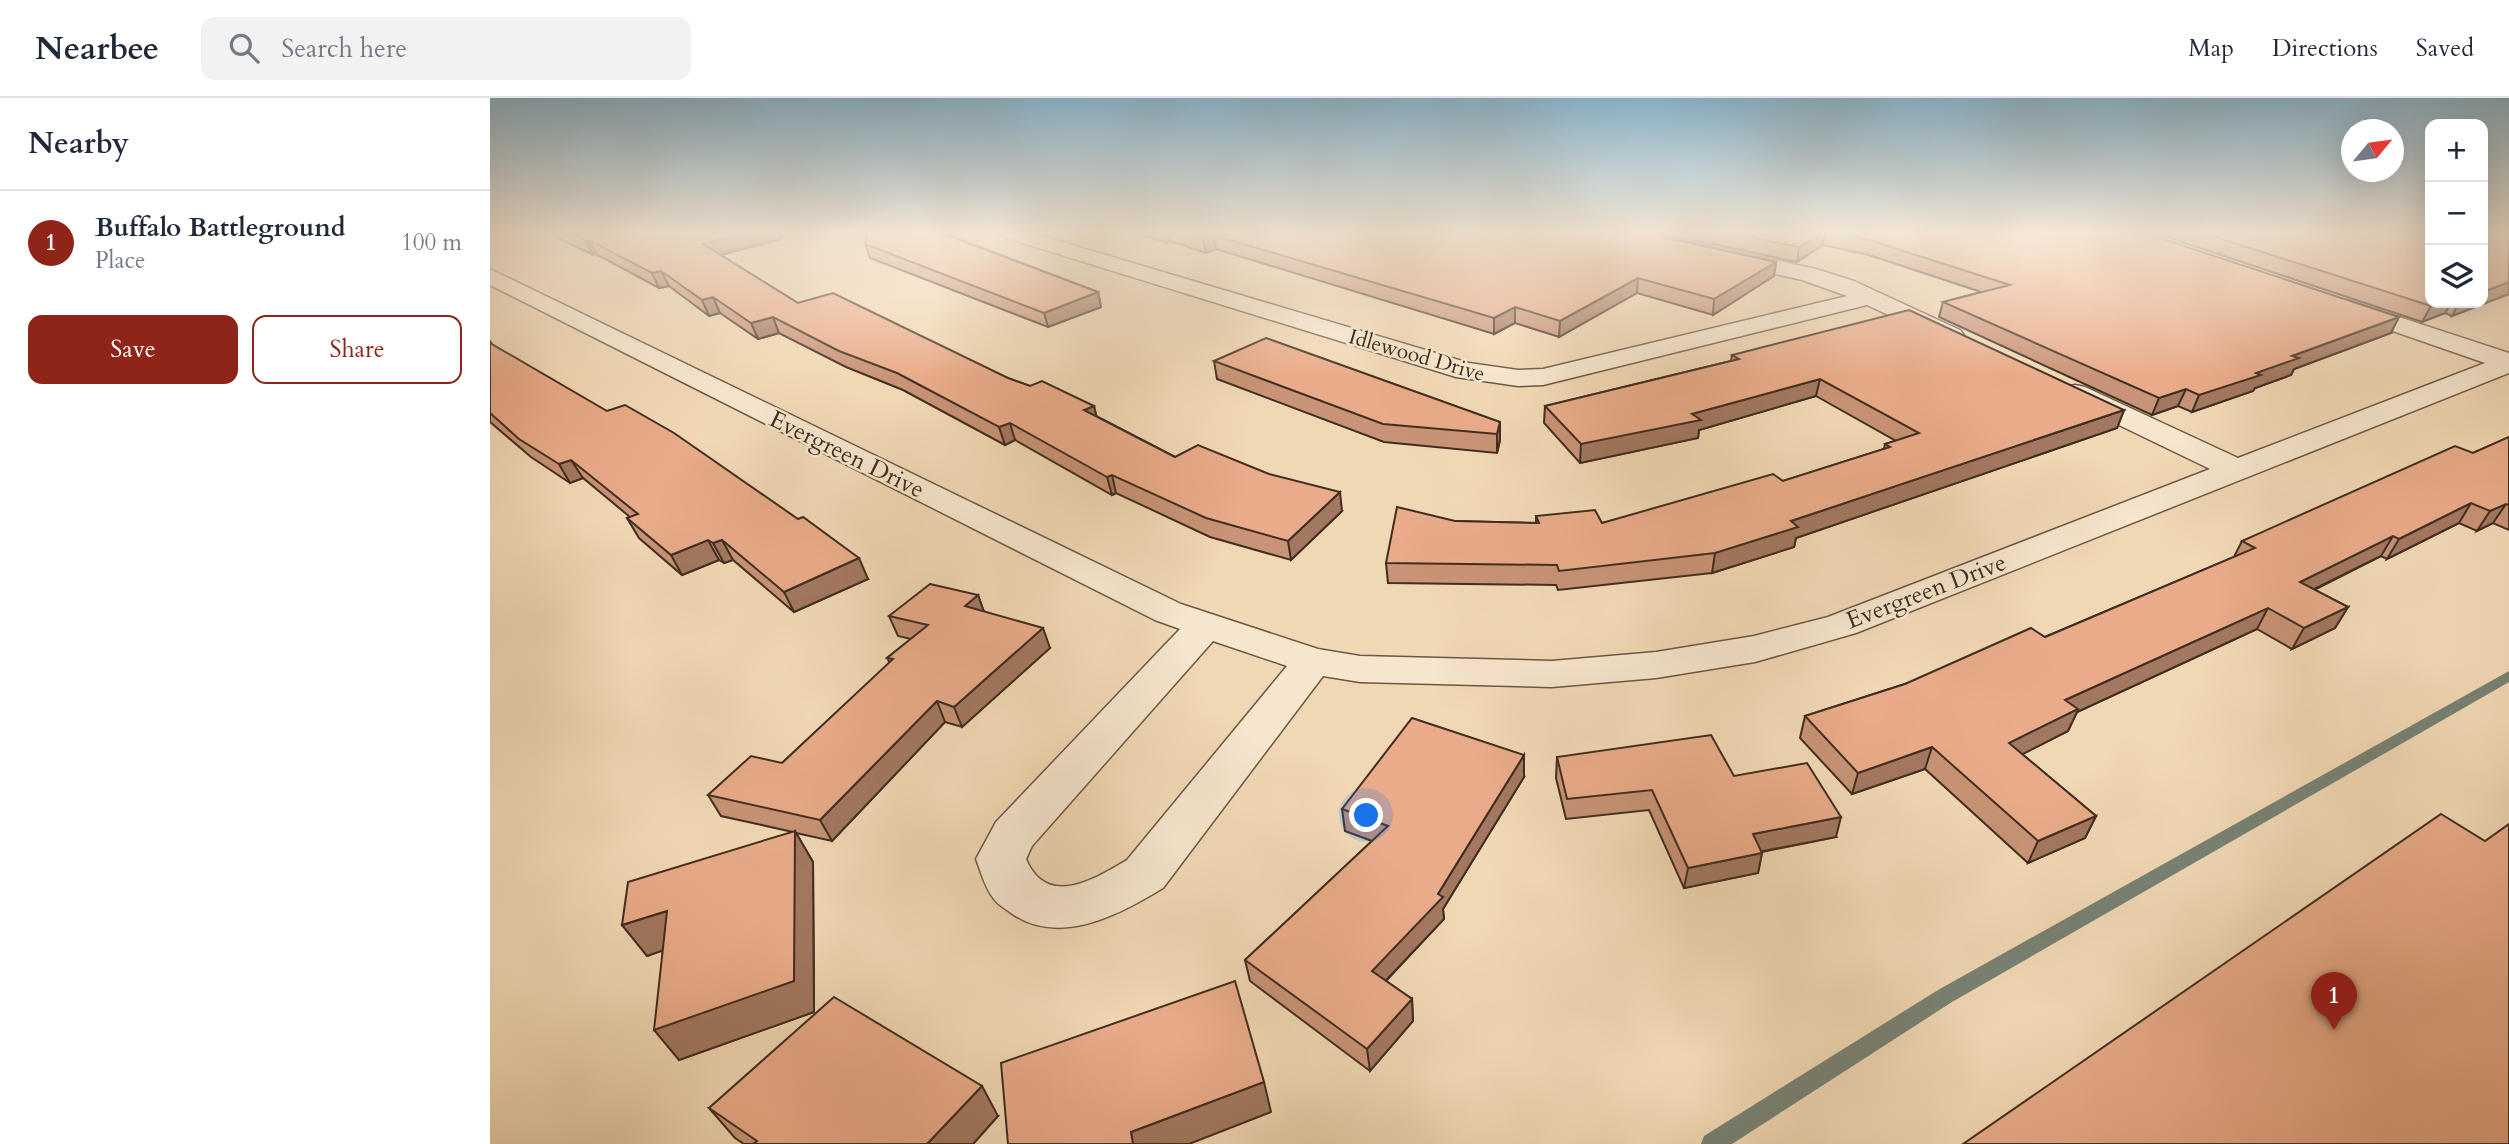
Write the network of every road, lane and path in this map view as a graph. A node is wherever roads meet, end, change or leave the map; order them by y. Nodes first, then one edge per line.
1 (502, 282) edge
2 (1171, 282) edge
3 (1829, 282) edge
4 (1871, 297) junction
5 (2331, 302) edge
6 (1971, 344) edge
7 (2509, 362) edge
8 (2059, 386) edge
9 (2237, 470) junction
10 (1206, 625) junction
11 (1313, 661) junction

1 - 10 street, Evergreen Drive
2 - 4 street, Idlewood Drive
3 - 4 street
4 - 6 street
5 - 7 street
7 - 9 street, Evergreen Drive
8 - 9 street
9 - 11 street, Evergreen Drive
10 - 11 street, Evergreen Drive
10 - 11 street

